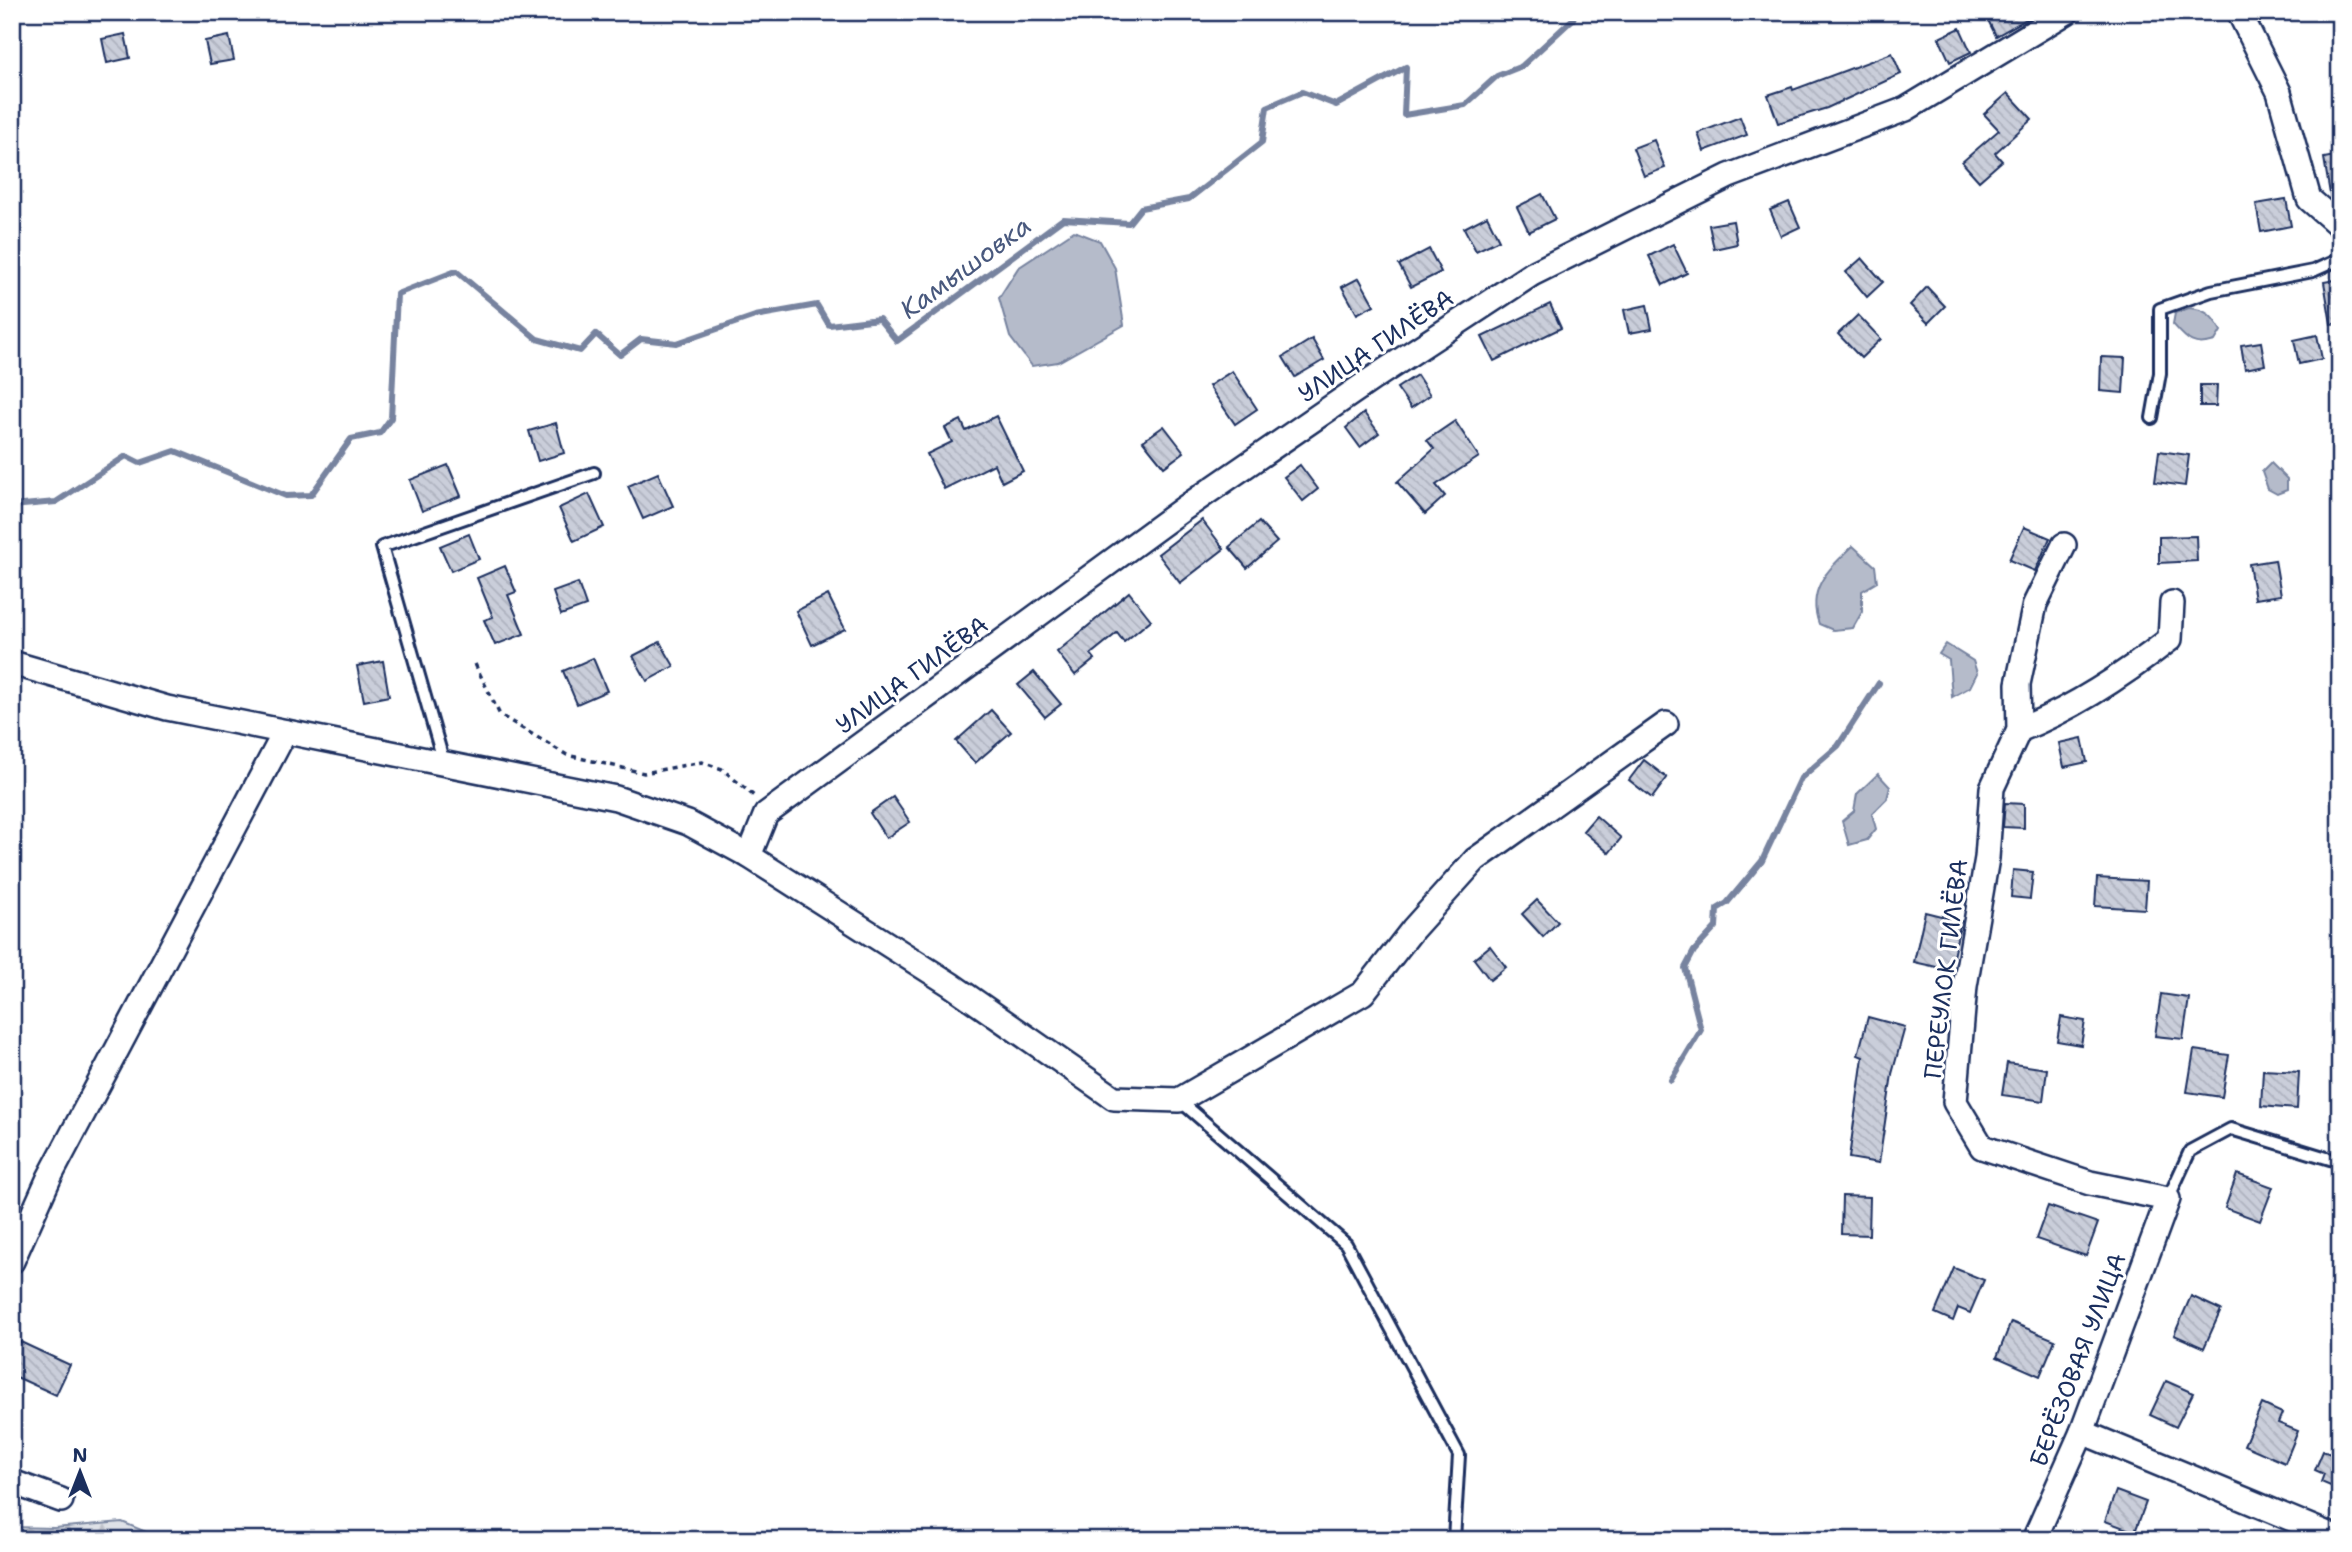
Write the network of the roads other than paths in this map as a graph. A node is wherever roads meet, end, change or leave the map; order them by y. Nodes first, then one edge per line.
1 (2067, 12) edge
2 (2239, 12) edge
3 (2340, 226) edge
4 (2340, 259) edge
5 (2152, 418) dead end
6 (593, 473) dead end
7 (2064, 545) dead end
8 (2172, 603) dead end
9 (12, 663) edge
10 (1666, 724) dead end
11 (2019, 730) junction
12 (285, 732) junction
13 (444, 764) junction
14 (749, 856) junction
15 (1179, 1100) junction
16 (2340, 1162) edge
17 (2168, 1199) junction
18 (12, 1261) edge
19 (2082, 1433) junction
20 (12, 1482) edge
21 (61, 1500) dead end
22 (2340, 1539) edge
23 (1454, 1540) edge
24 (2034, 1540) edge

1 - 14 street, УЛИЦА ГИЛЁВА
2 - 3 street
4 - 5 lane
6 - 13 lane
7 - 11 street, ПЕРЕУЛОК ГИЛЁВА
8 - 11 street
9 - 12 street
10 - 15 street
11 - 17 street, ПЕРЕУЛОК ГИЛЁВА
12 - 13 street
12 - 18 street
13 - 14 street
14 - 15 street
15 - 23 lane
16 - 17 lane
17 - 19 street, БЕРЁЗОВАЯ УЛИЦА
19 - 22 street
19 - 24 street, БЕРЁЗОВАЯ УЛИЦА
20 - 21 street

